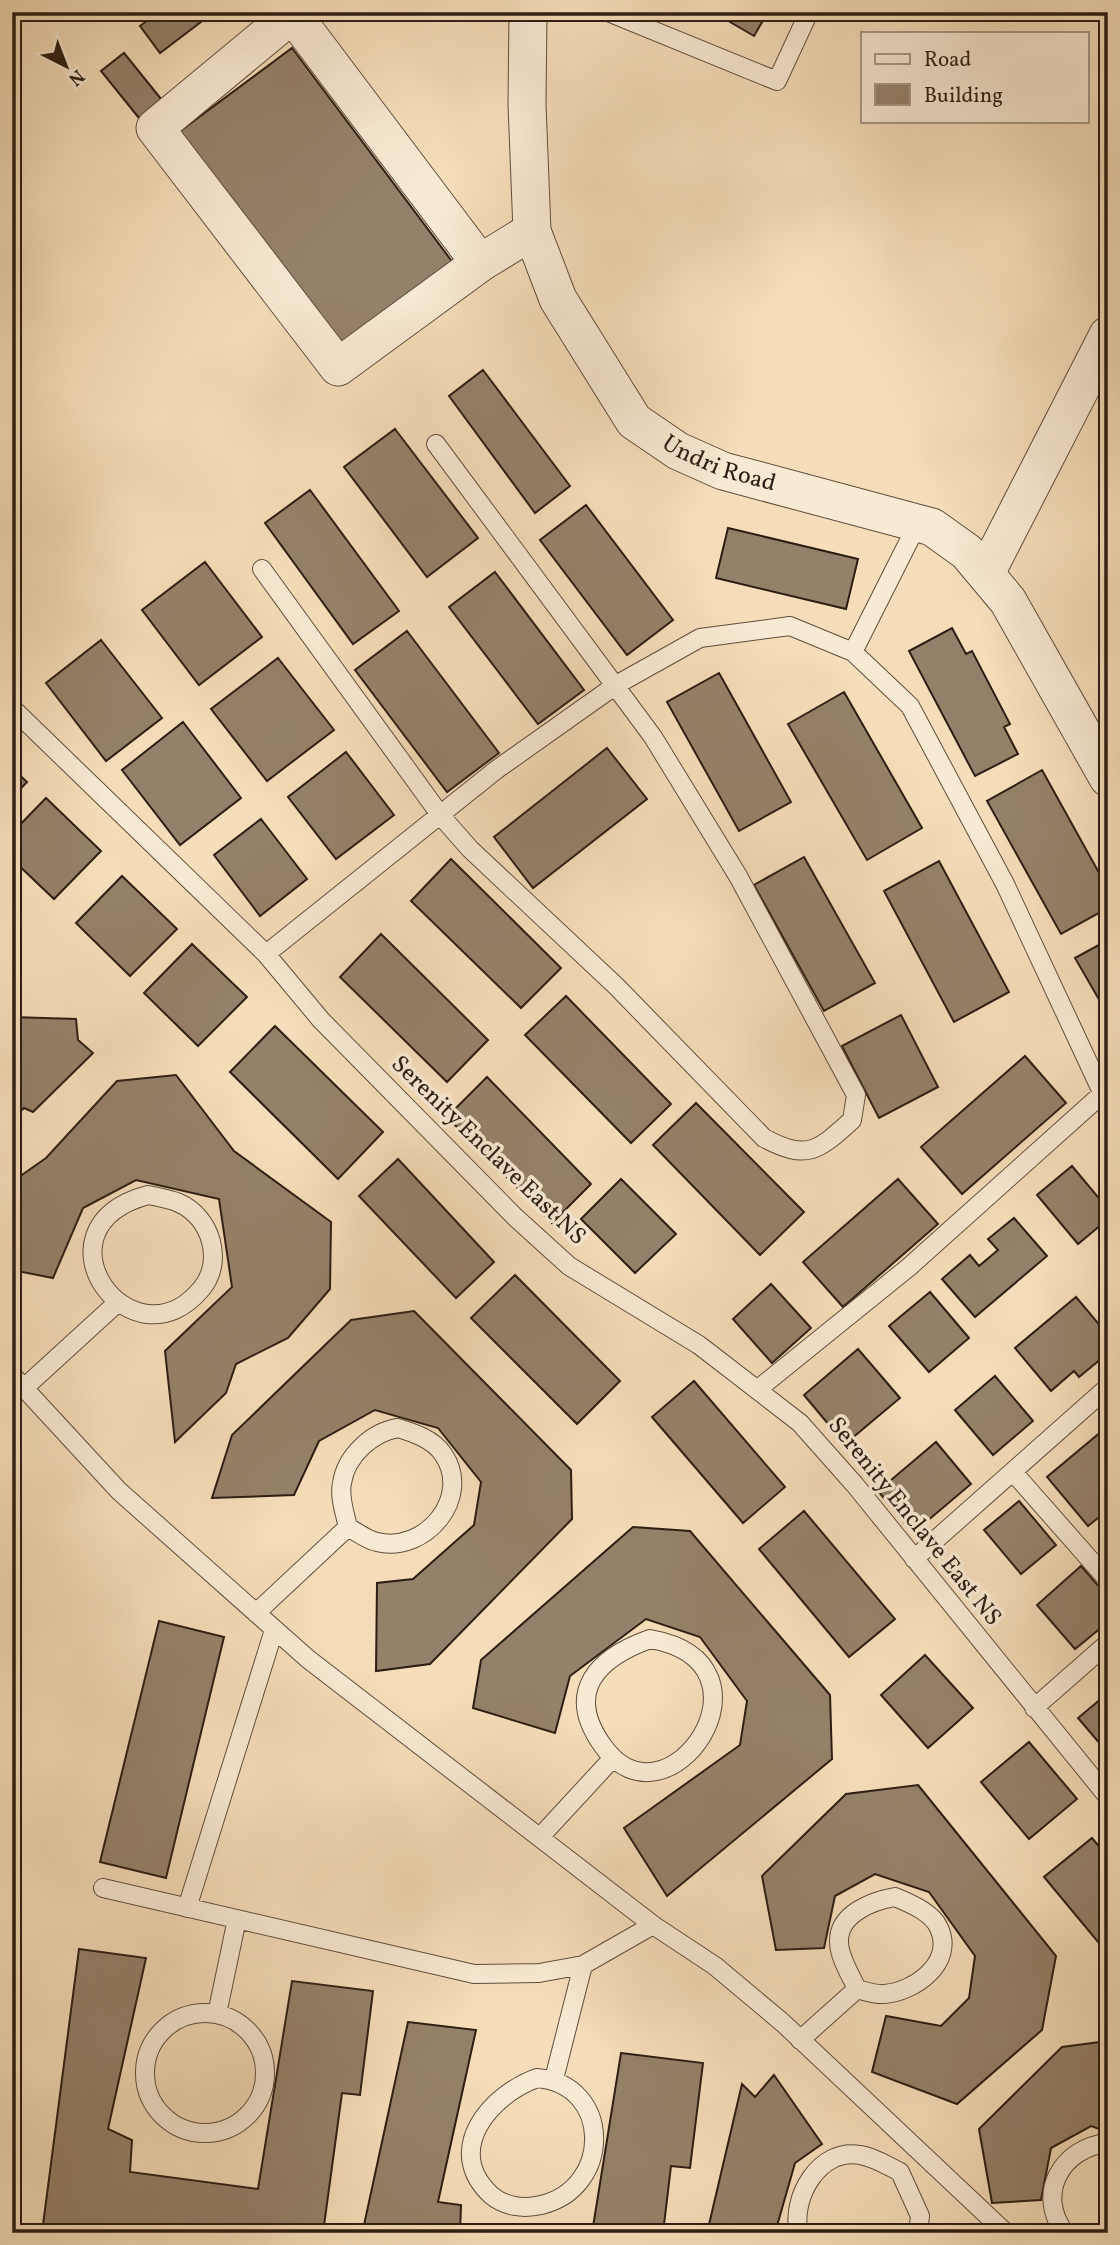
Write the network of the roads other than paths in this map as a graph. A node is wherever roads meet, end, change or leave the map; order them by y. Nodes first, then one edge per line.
1 (528, 12) edge
2 (608, 12) edge
3 (809, 12) edge
4 (295, 14) edge
5 (532, 231) junction
6 (480, 263) junction
7 (1108, 335) edge
8 (436, 444) dead end
9 (918, 523) junction
10 (262, 569) dead end
11 (986, 573) junction
12 (853, 652) junction
13 (616, 685) junction
14 (12, 708) edge
15 (1108, 778) edge
16 (441, 816) junction
17 (266, 954) junction
18 (1105, 1100) edge
19 (117, 1303) junction
20 (18, 1381) edge
21 (1108, 1387) edge
22 (758, 1388) junction
23 (1013, 1472) junction
24 (348, 1527) junction
25 (914, 1559) junction
26 (1108, 1580) edge
27 (256, 1613) junction
28 (274, 1630) junction
29 (1108, 1643) edge
30 (1034, 1708) junction
31 (612, 1759) junction
32 (1108, 1797) edge
33 (540, 1837) junction
34 (103, 1888) dead end
35 (187, 1908) junction
36 (237, 1919) junction
37 (653, 1925) junction
38 (583, 1965) junction
39 (857, 1989) junction
40 (217, 2014) junction
41 (800, 2040) junction
42 (555, 2079) junction
43 (1108, 2143) edge
44 (919, 2151) junction
45 (900, 2172) junction
46 (799, 2233) edge
47 (918, 2233) edge
48 (1006, 2233) edge
49 (1065, 2233) edge

1 - 5 street, Undri Road
2 - 3 lane
4 - 6 street
4 - 6 street
5 - 6 street
5 - 9 street, Undri Road
7 - 11 street
8 - 13 lane
9 - 11 street, Undri Road
9 - 12 lane
10 - 16 lane
11 - 15 street, Undri Road
12 - 13 lane
12 - 18 lane
13 - 16 lane
13 - 16 lane
14 - 17 lane, Serenity Enclave East NS
16 - 17 lane
17 - 22 lane, Serenity Enclave East NS
18 - 22 lane
19 - 19 lane
19 - 20 lane
20 - 27 lane
21 - 23 lane
22 - 25 lane, Serenity Enclave East NS
23 - 25 lane
23 - 26 lane
24 - 24 lane
24 - 27 lane
25 - 30 lane, Serenity Enclave East NS
27 - 28 lane
28 - 33 lane
28 - 35 lane
29 - 30 lane
30 - 32 lane, Serenity Enclave East NS
31 - 31 lane
31 - 33 lane
33 - 37 lane
34 - 35 lane
35 - 36 lane
36 - 38 lane
36 - 40 lane
37 - 38 lane
37 - 41 lane
38 - 42 lane
39 - 39 lane
39 - 41 lane
40 - 40 lane
41 - 44 lane
42 - 42 lane
43 - 49 lane
44 - 45 lane
44 - 48 lane
45 - 46 lane
45 - 47 lane

